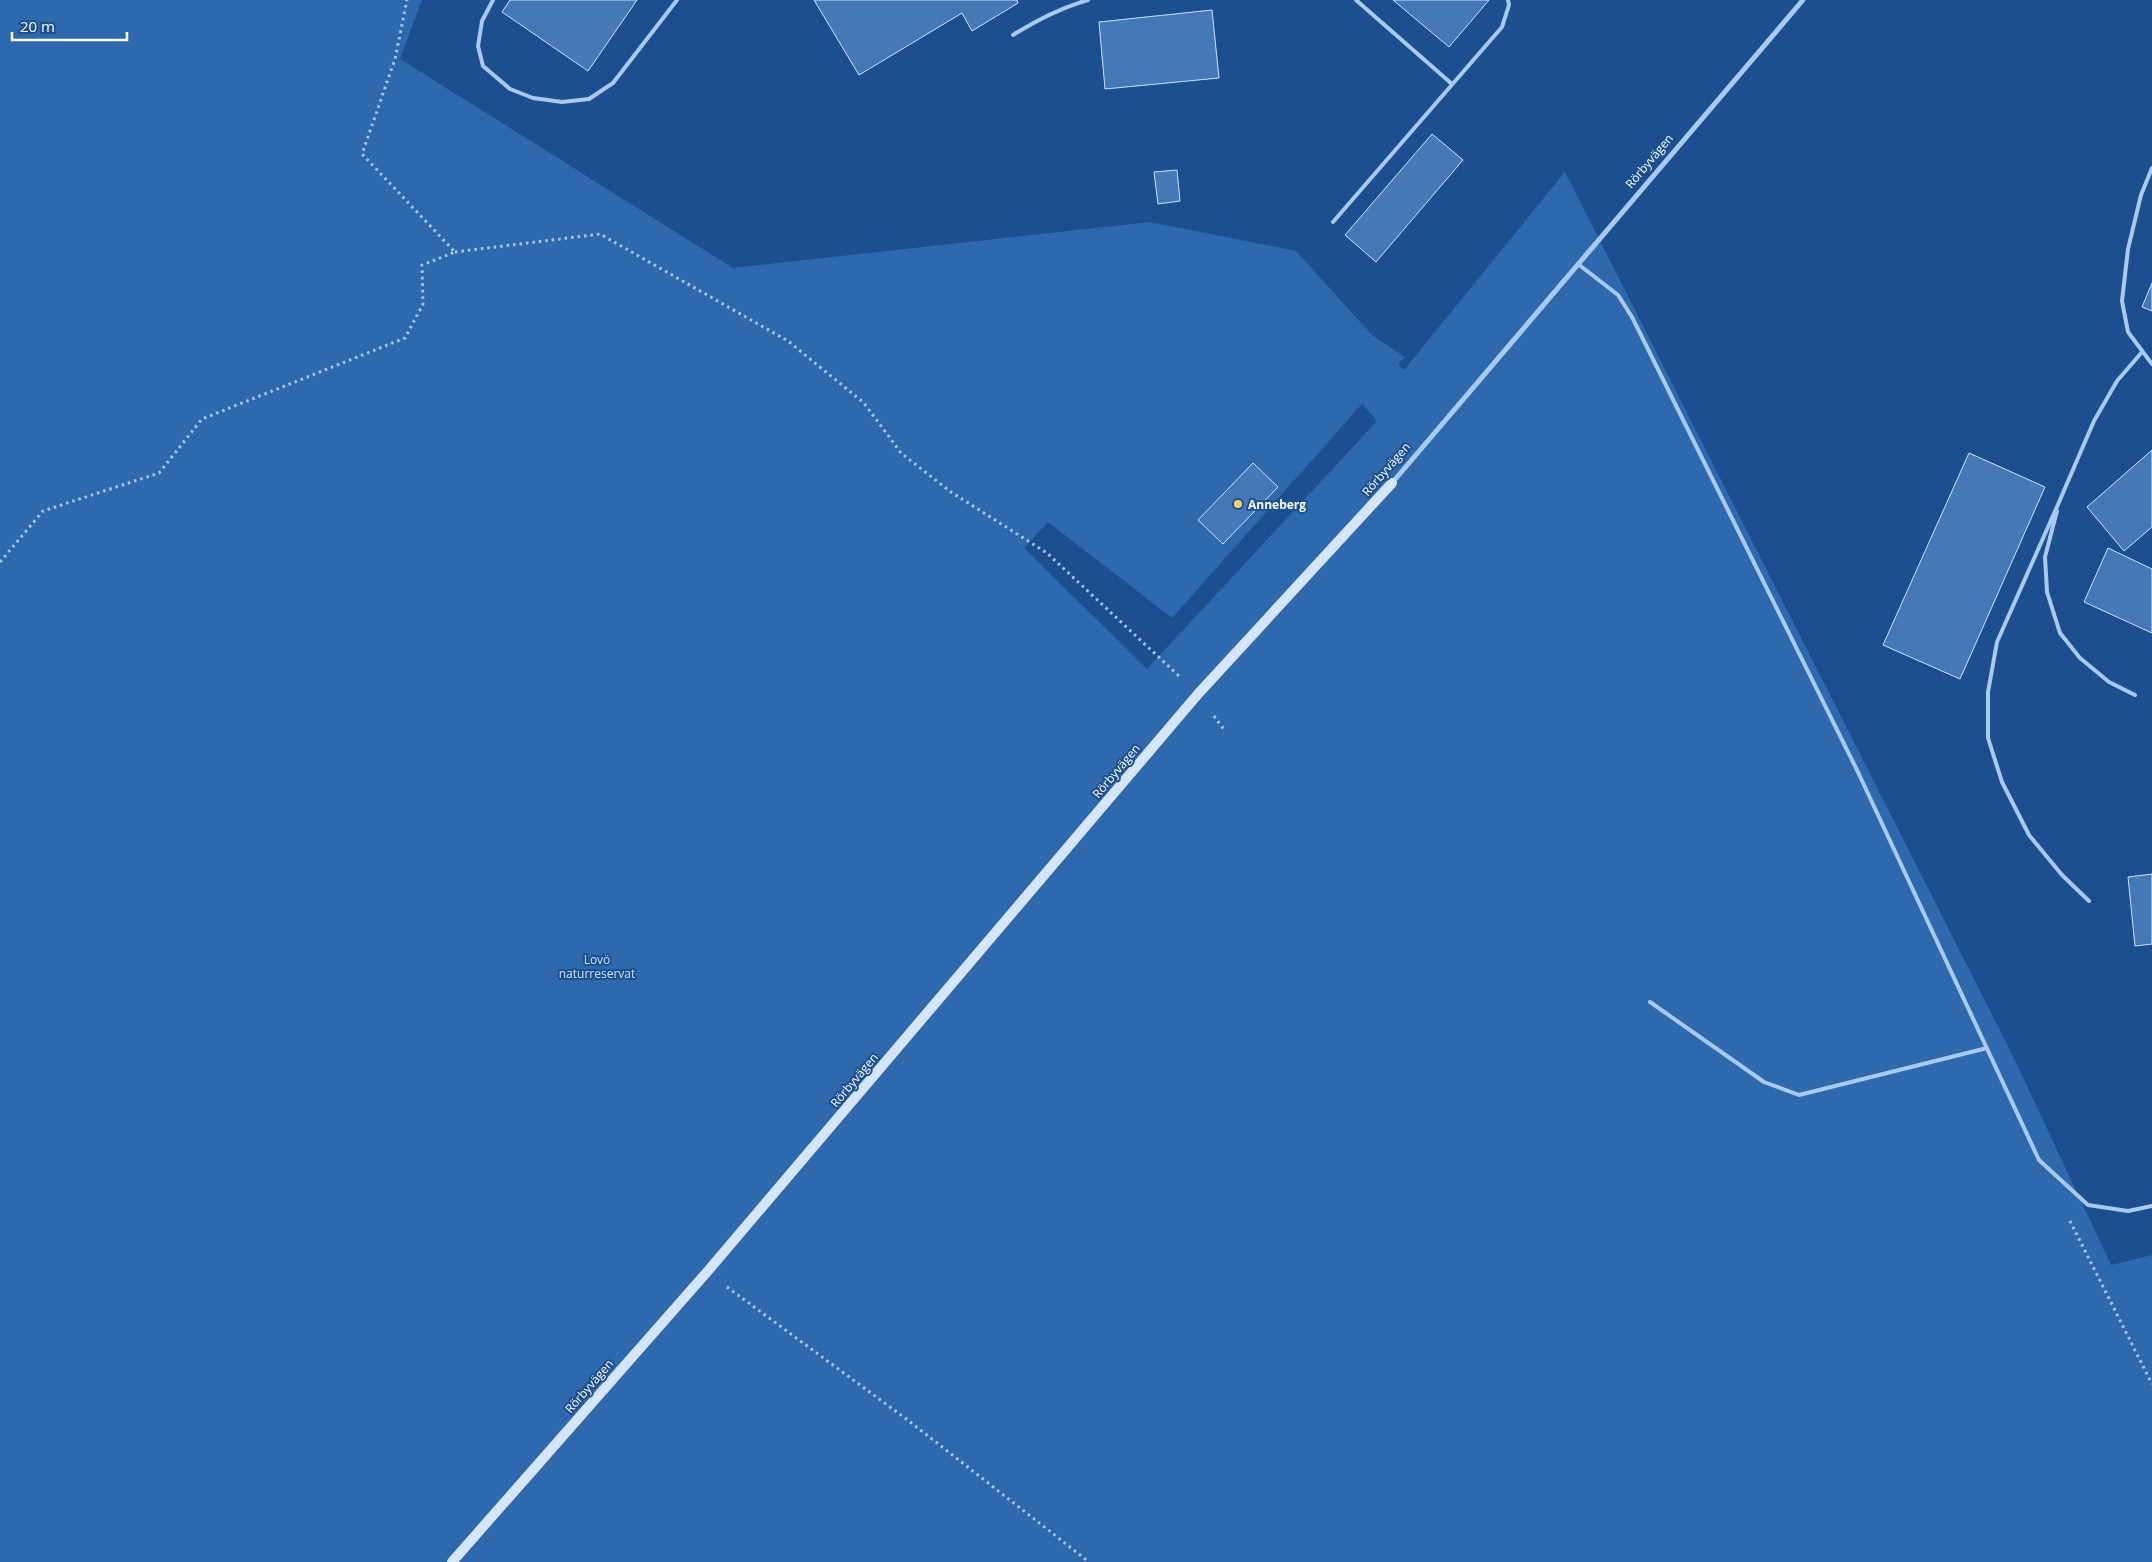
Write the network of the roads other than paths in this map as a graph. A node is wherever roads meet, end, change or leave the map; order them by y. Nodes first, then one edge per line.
1 (493, 0) edge
2 (677, 0) edge
3 (1088, 0) edge
4 (1356, 0) edge
5 (1508, 0) edge
6 (1803, 0) edge
7 (1013, 35) dead end
8 (1452, 84) junction
9 (2152, 168) edge
10 (1333, 222) dead end
11 (1578, 264) junction
12 (2142, 352) junction
13 (2152, 364) edge
14 (1392, 483) joint
15 (2060, 500) junction
16 (2135, 695) dead end
17 (2089, 901) dead end
18 (1650, 1002) dead end
19 (1987, 1048) junction
20 (2152, 1206) edge
21 (452, 1562) edge

1 - 2 lane
3 - 7 lane
4 - 8 lane
5 - 8 lane
6 - 11 street, Rörbyvägen
8 - 10 lane
9 - 12 lane
11 - 14 street, Rörbyvägen
11 - 19 lane
12 - 13 lane
12 - 15 lane
14 - 21 street, Rörbyvägen
15 - 16 lane
15 - 17 lane
18 - 19 lane
19 - 20 lane

